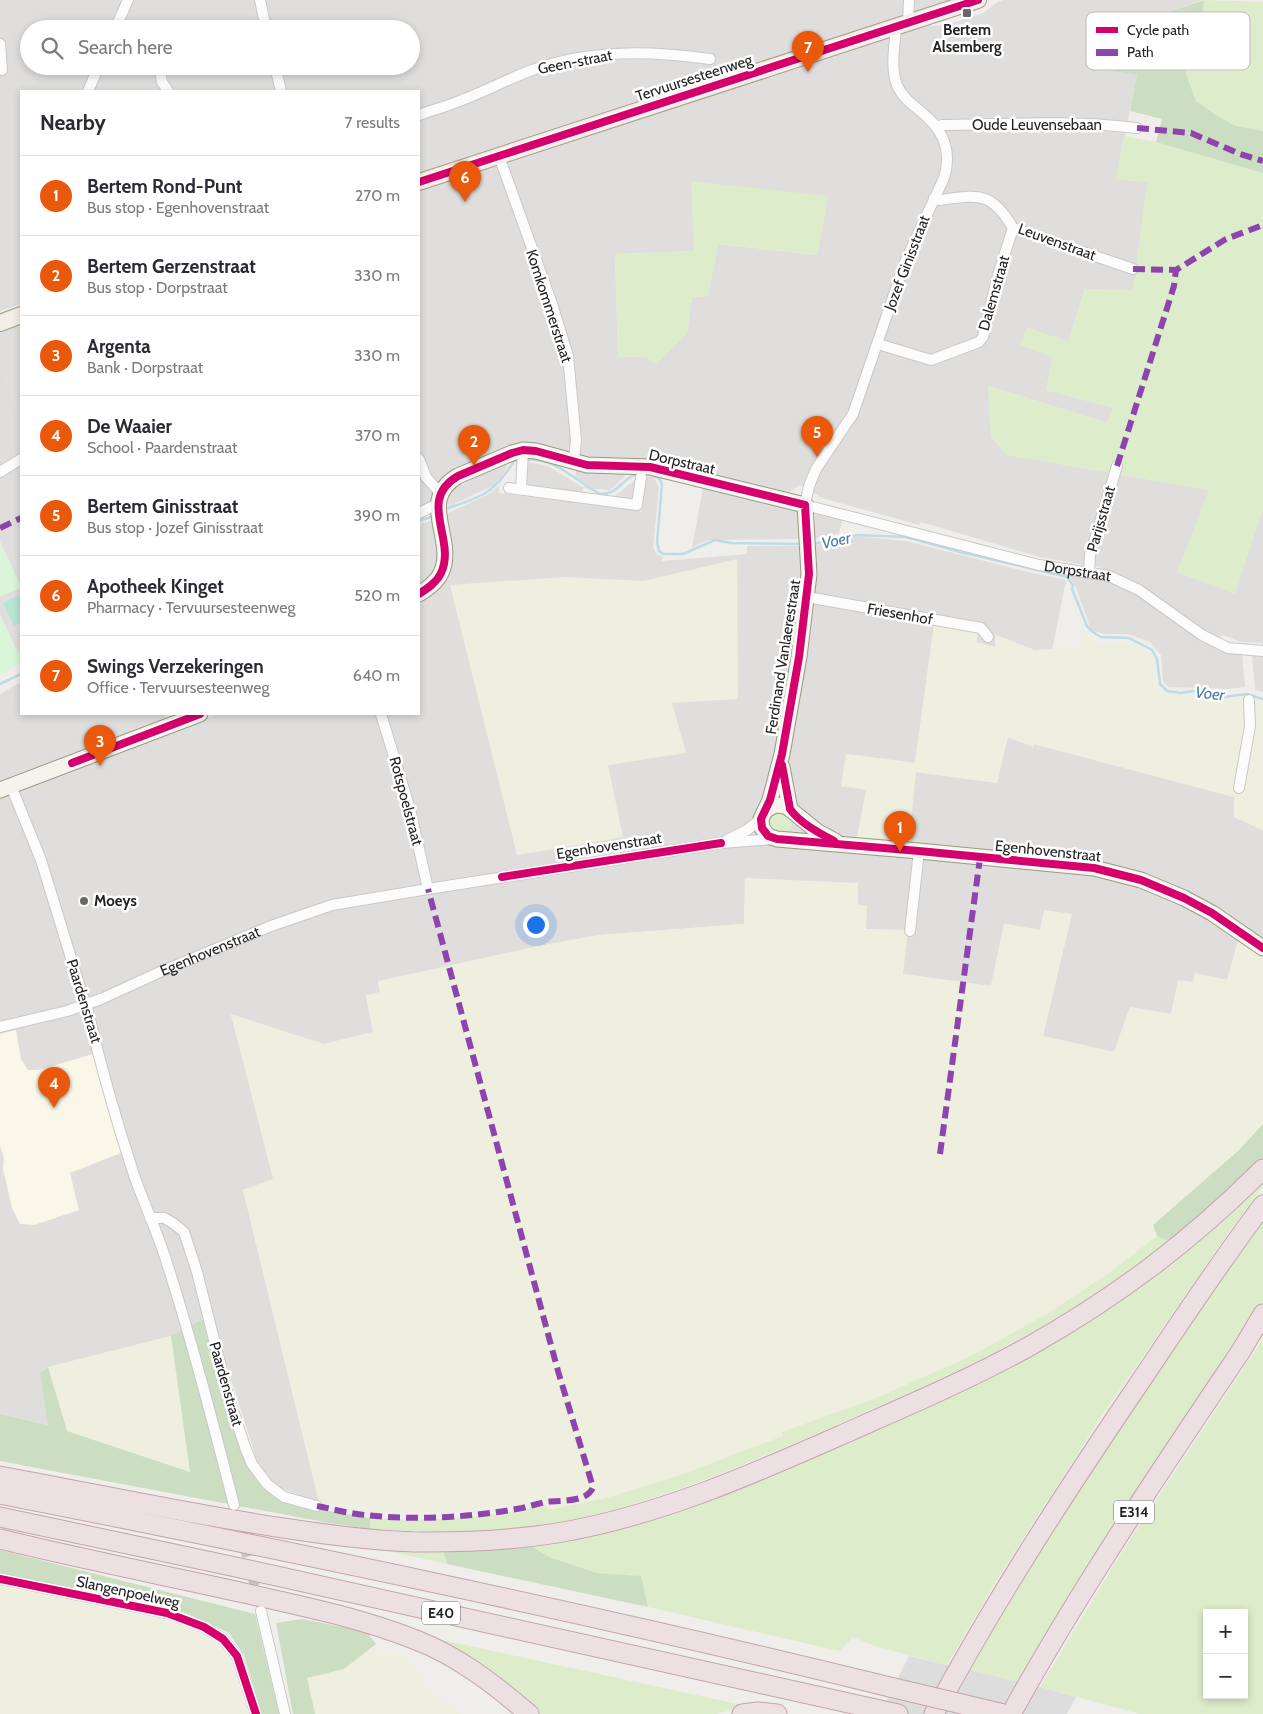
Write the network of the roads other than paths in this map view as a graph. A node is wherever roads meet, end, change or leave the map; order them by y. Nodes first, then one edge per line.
1 (128, 0) edge
2 (260, 0) edge
3 (909, 0) edge
4 (978, 0) edge
5 (120, 20) edge
6 (264, 20) edge
7 (902, 25) junction
8 (0, 44) edge
9 (710, 59) dead end
10 (2, 70) dead end
11 (95, 75) edge
12 (161, 75) edge
13 (277, 75) edge
14 (88, 90) edge
15 (167, 90) edge
16 (281, 90) edge
17 (420, 115) edge
18 (937, 128) junction
19 (1137, 128) dead end
20 (499, 156) junction
21 (420, 182) edge
22 (934, 198) junction
23 (1014, 228) junction
24 (1132, 269) dead end
25 (20, 315) edge
26 (0, 323) edge
27 (878, 344) junction
28 (523, 453) junction
29 (20, 460) edge
30 (574, 461) junction
31 (420, 462) edge
32 (1117, 466) dead end
33 (0, 472) edge
34 (641, 477) dead end
35 (509, 488) dead end
36 (521, 490) junction
37 (438, 498) junction
38 (805, 505) junction
39 (420, 512) edge
40 (1089, 573) junction
41 (420, 593) edge
42 (807, 597) junction
43 (988, 637) dead end
44 (1263, 651) edge
45 (1249, 700) dead end
46 (197, 715) edge
47 (381, 715) edge
48 (782, 754) junction
49 (6, 788) edge
50 (1239, 788) dead end
51 (792, 812) junction
52 (764, 814) junction
53 (780, 839) junction
54 (721, 843) junction
55 (841, 844) junction
56 (919, 851) junction
57 (428, 888) junction
58 (910, 931) dead end
59 (1263, 948) edge
60 (86, 1004) junction
61 (0, 1027) edge
62 (1263, 1169) edge
63 (1263, 1205) edge
64 (150, 1218) junction
65 (1263, 1314) edge
66 (0, 1476) edge
67 (0, 1494) edge
68 (234, 1505) tunnel mouth
69 (317, 1506) dead end
70 (0, 1517) edge
71 (0, 1539) edge
72 (0, 1578) edge
73 (261, 1611) tunnel mouth
74 (890, 1712) edge
75 (256, 1714) edge
76 (285, 1714) edge
77 (530, 1714) edge
78 (742, 1714) edge
79 (777, 1714) edge
80 (934, 1714) edge
81 (1004, 1714) edge
82 (1011, 1714) edge

1 - 5 street
2 - 6 street
3 - 7 street, Jozef Ginisstraat
4 - 7 main road, Tervuursesteenweg
7 - 18 street, Jozef Ginisstraat
7 - 20 main road, Tervuursesteenweg
8 - 10 street
9 - 17 street, Geen-straat
11 - 14 street
12 - 15 street
13 - 16 street
18 - 19 street, Oude Leuvensebaan
18 - 22 street, Jozef Ginisstraat
20 - 21 main road, Tervuursesteenweg
20 - 30 street, Komkommerstraat
22 - 23 street, Leuvenstraat
22 - 27 street, Jozef Ginisstraat
23 - 24 street, Leuvenstraat
23 - 27 street, Dalemstraat
25 - 26 main road
27 - 38 street, Jozef Ginisstraat
28 - 30 street, Dorpstraat
28 - 36 street
28 - 37 street, Dorpstraat
29 - 33 street
30 - 38 street, Dorpstraat
31 - 37 street
32 - 40 street, Parijsstraat
34 - 36 street, Dorpstraat
35 - 36 street, Dorpstraat
37 - 39 street
37 - 41 street
38 - 40 street, Dorpstraat
38 - 42 street, Ferdinand Vanlaerestraat
40 - 44 street, Dorpstraat
42 - 43 street, Friesenhof
42 - 48 street, Ferdinand Vanlaerestraat
45 - 50 street
46 - 49 street
47 - 57 street, Rotspoelstraat
48 - 51 street, Ferdinand Vanlaerestraat
48 - 52 street, Ferdinand Vanlaerestraat
49 - 60 street, Paardenstraat
51 - 52 street
51 - 53 street
51 - 55 street, Egenhovenstraat
52 - 53 street
52 - 54 street, Egenhovenstraat
53 - 54 street, Egenhovenstraat
53 - 55 street, Egenhovenstraat
54 - 57 street, Egenhovenstraat
55 - 56 street, Egenhovenstraat
56 - 58 street
56 - 59 street, Egenhovenstraat
57 - 60 street, Egenhovenstraat
60 - 61 street, Egenhovenstraat
60 - 64 street, Paardenstraat
62 - 66 highway
63 - 80 highway
64 - 68 street, Paardenstraat
64 - 69 street, Paardenstraat
65 - 82 highway, E314
67 - 81 highway, E40, bridge
70 - 74 highway, E40
71 - 77 highway
72 - 75 street, Slangenpoelweg
73 - 76 street
78 - 79 highway

